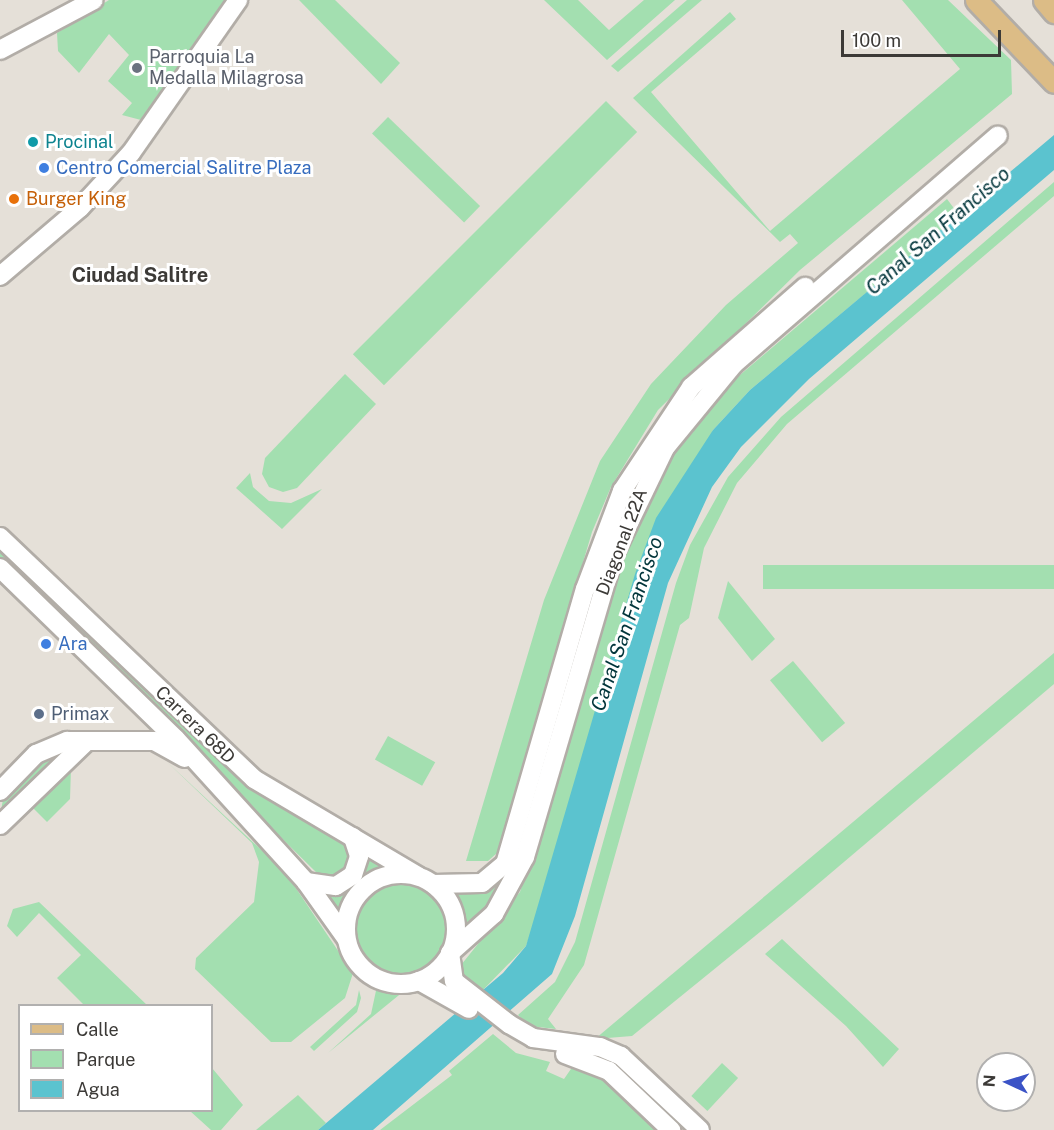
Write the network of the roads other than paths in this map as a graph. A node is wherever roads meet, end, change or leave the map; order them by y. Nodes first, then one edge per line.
1 (94, 0) edge
2 (238, 0) edge
3 (976, 0) edge
4 (1044, 0) edge
5 (1054, 12) edge
6 (0, 50) edge
7 (1054, 82) edge
8 (0, 276) edge
9 (0, 537) edge
10 (0, 568) edge
11 (87, 741) junction
12 (208, 773) junction
13 (0, 791) edge
14 (0, 825) edge
15 (353, 837) junction
16 (425, 880) junction
17 (306, 882) junction
18 (346, 938) junction
19 (450, 953) junction
20 (419, 981) junction
21 (465, 999) junction
22 (505, 1028) junction
23 (671, 1130) edge
24 (700, 1130) edge

1 - 6 main road
2 - 8 main road
3 - 7 main road
4 - 5 main road
9 - 15 main road, Carrera 68D
10 - 12 main road, Carrera 68D
11 - 12 main road
11 - 13 main road
11 - 14 main road
12 - 17 main road, Carrera 68D
15 - 16 main road, Carrera 68D
15 - 17 main road
16 - 18 main road
16 - 19 main road
16 - 19 main road, Diagonal 22A
17 - 18 main road, Carrera 68D
18 - 20 main road
19 - 20 main road
19 - 21 main road
20 - 21 main road
21 - 22 main road
22 - 23 main road
22 - 24 main road

